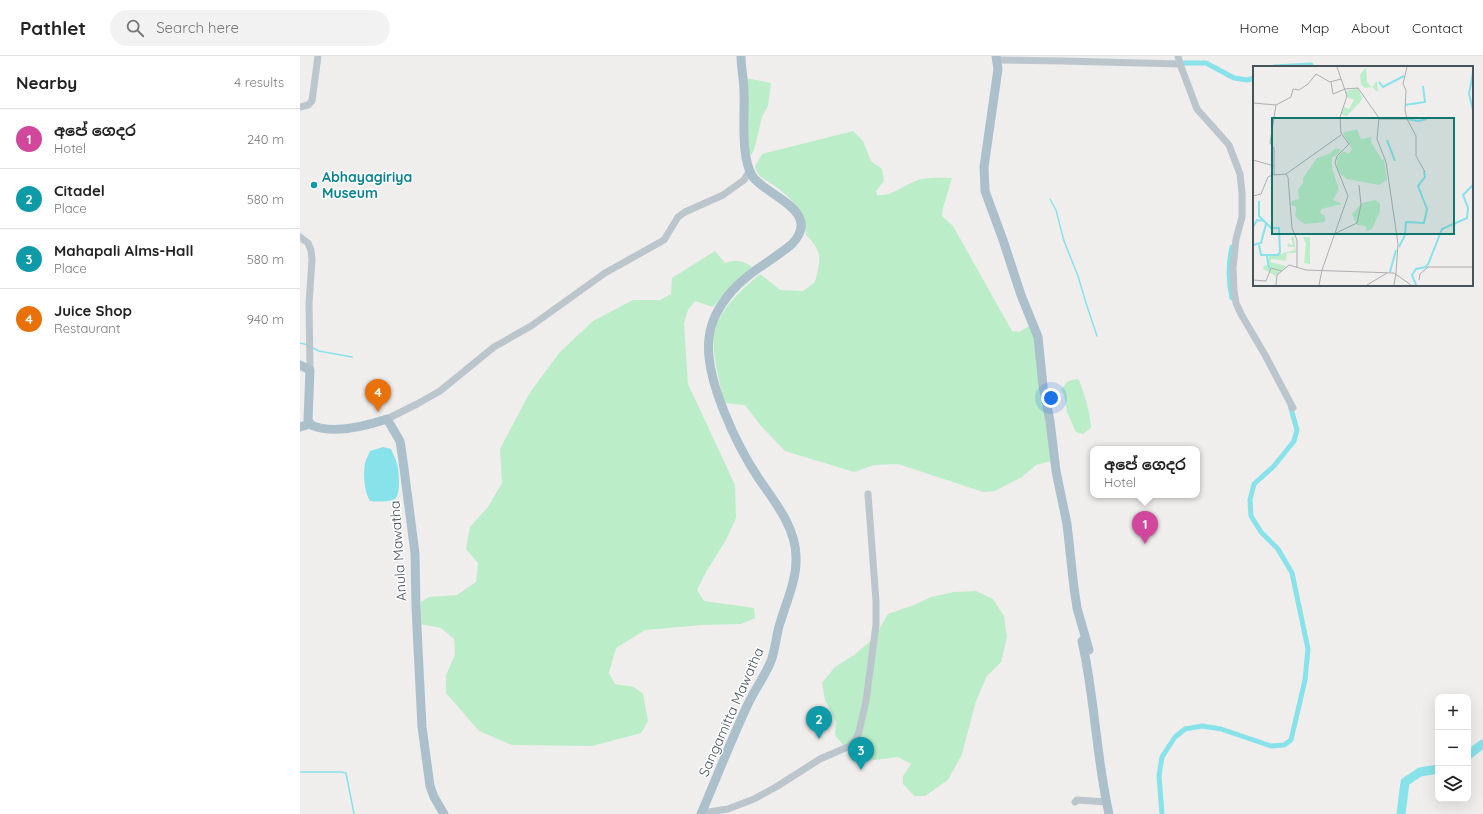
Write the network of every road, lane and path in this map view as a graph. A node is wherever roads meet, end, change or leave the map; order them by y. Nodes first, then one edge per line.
1 (318, 56) edge
2 (741, 56) edge
3 (1178, 56) edge
4 (997, 58) edge
5 (1180, 64) junction
6 (300, 107) edge
7 (750, 170) junction
8 (300, 238) edge
9 (300, 365) edge
10 (310, 370) junction
11 (1293, 408) dead end
12 (387, 419) junction
13 (310, 424) junction
14 (300, 426) edge
15 (868, 494) dead end
16 (1075, 802) dead end
17 (1106, 802) junction
18 (444, 814) edge
19 (702, 814) edge
20 (1109, 814) edge

1 - 6 street
2 - 7 main road, Sangamitta Mawatha
3 - 5 street
4 - 5 street
4 - 17 main road
5 - 11 street
7 - 12 street
7 - 19 main road, Sangamitta Mawatha
8 - 10 street
9 - 10 main road
10 - 13 main road
12 - 13 main road
12 - 18 main road, Anula Mawatha
13 - 14 main road
15 - 19 street
16 - 17 street
17 - 20 main road

